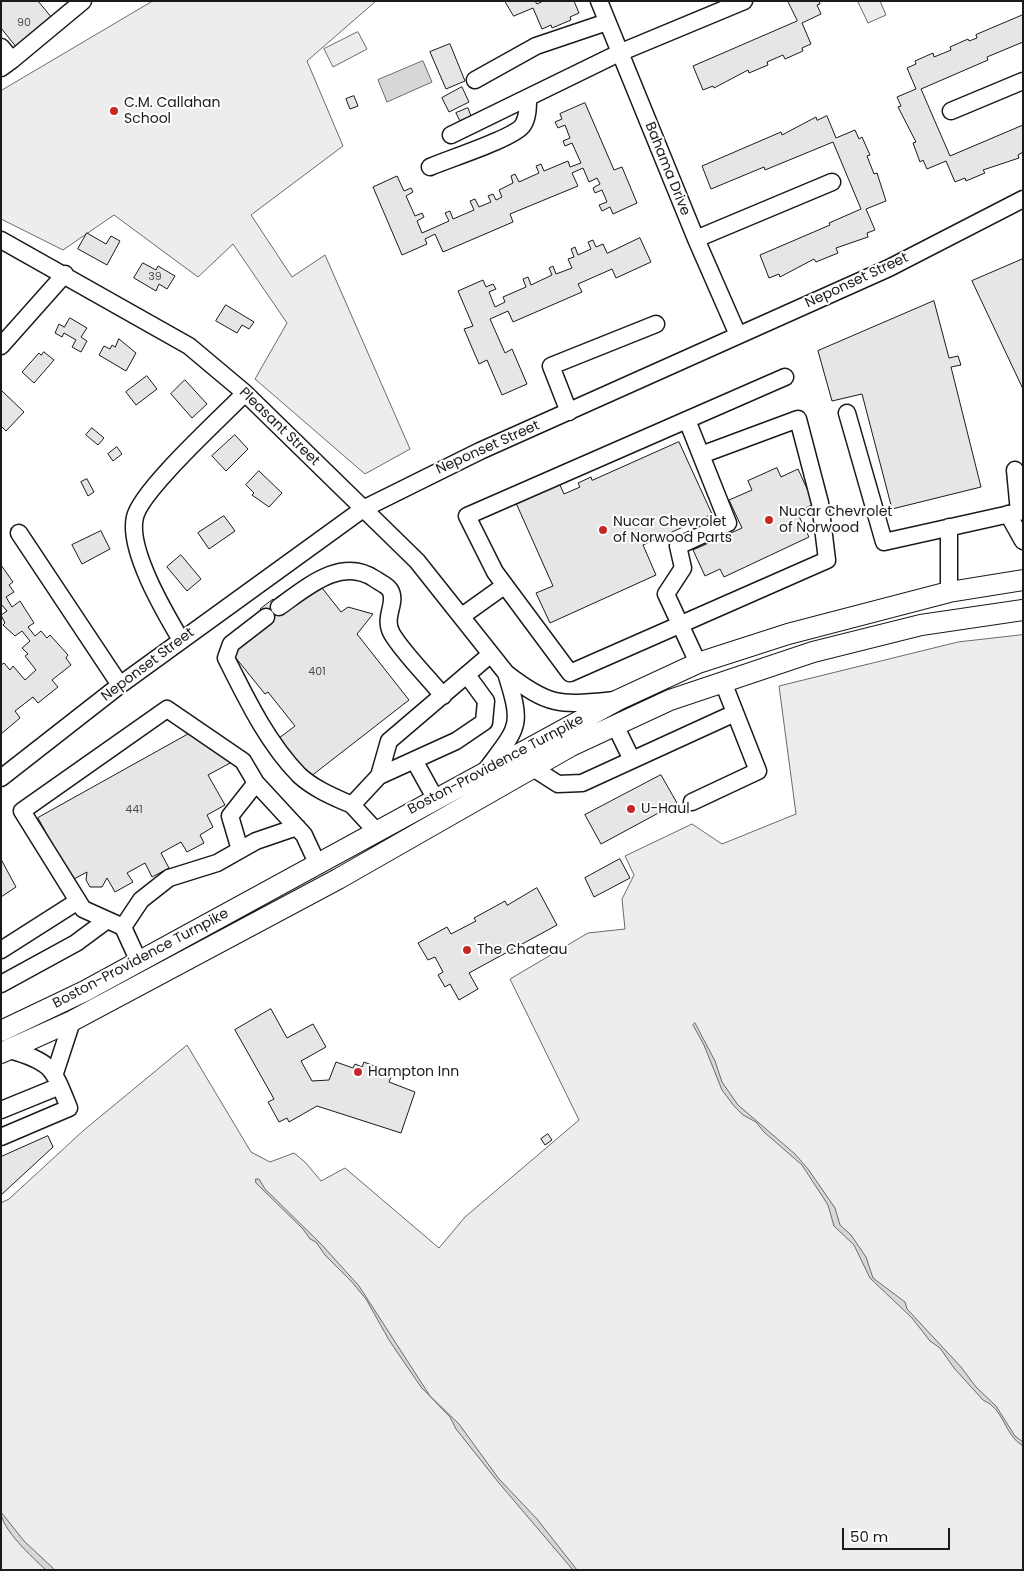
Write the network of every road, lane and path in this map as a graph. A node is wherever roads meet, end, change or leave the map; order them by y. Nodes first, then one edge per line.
1 (83, 1) edge
2 (599, 1) edge
3 (744, 1) edge
4 (607, 22) junction
5 (1, 48) edge
6 (619, 53) junction
7 (6, 64) edge
8 (475, 80) dead end
9 (1023, 81) edge
10 (528, 98) junction
11 (951, 111) dead end
12 (451, 135) dead end
13 (430, 167) dead end
14 (832, 182) dead end
15 (1023, 198) edge
16 (696, 239) junction
17 (1, 240) edge
18 (65, 274) junction
19 (656, 324) dead end
20 (738, 335) junction
21 (1, 346) edge
22 (785, 377) dead end
23 (245, 393) junction
24 (569, 412) junction
25 (847, 414) dead end
26 (687, 420) junction
27 (701, 455) junction
28 (1015, 470) dead end
29 (362, 509) junction
30 (1017, 512) edge
31 (949, 527) junction
32 (20, 533) dead end
33 (1023, 541) edge
34 (1023, 580) edge
35 (504, 586) junction
36 (949, 592) junction
37 (279, 607) dead end
38 (1023, 610) edge
39 (462, 616) junction
40 (266, 617) dead end
41 (680, 623) junction
42 (181, 640) junction
43 (492, 654) junction
44 (698, 663) junction
45 (506, 673) junction
46 (466, 675) junction
47 (723, 682) junction
48 (120, 685) junction
49 (443, 696) junction
50 (618, 700) junction
51 (735, 713) junction
52 (615, 725) junction
53 (414, 760) junction
54 (632, 760) junction
55 (532, 768) junction
56 (486, 770) junction
57 (379, 776) junction
58 (1, 778) edge
59 (256, 783) junction
60 (435, 798) junction
61 (692, 802) dead end
62 (352, 805) junction
63 (297, 827) junction
64 (376, 831) junction
65 (240, 850) junction
66 (317, 863) junction
67 (78, 901) junction
68 (107, 920) junction
69 (123, 927) junction
70 (1, 950) edge
71 (139, 962) junction
72 (1, 984) edge
73 (72, 1021) junction
74 (1, 1031) edge
75 (6, 1051) edge
76 (58, 1080) junction
77 (1, 1110) edge
78 (1, 1136) edge

1 - 7 street
2 - 4 street, Bahama Drive
3 - 6 street
4 - 6 street, Bahama Drive
4 - 8 street
5 - 7 street
6 - 10 street
6 - 16 street, Bahama Drive
9 - 11 street
10 - 12 street
10 - 13 street
14 - 16 street
15 - 20 street, Neponset Street
16 - 20 street, Bahama Drive
17 - 18 street, Pleasant Street
18 - 21 street
18 - 23 street, Pleasant Street
19 - 24 street
20 - 24 street, Neponset Street
22 - 26 street
23 - 29 street, Pleasant Street
23 - 42 street
24 - 29 street, Neponset Street
25 - 31 street
26 - 27 street
26 - 35 street
27 - 41 street
27 - 41 street
28 - 30 street
29 - 39 street, Pleasant Street
29 - 42 street, Neponset Street
30 - 31 street
30 - 33 street
31 - 36 street
32 - 48 street
34 - 36 main road, Boston-Providence Turnpike
35 - 39 street
35 - 41 street
36 - 44 main road, Boston-Providence Turnpike
37 - 49 street
38 - 47 main road, Boston-Providence Turnpike
39 - 43 street, Pleasant Street
40 - 62 street
41 - 44 street
42 - 48 street, Neponset Street
43 - 45 street, Pleasant Street
43 - 46 street
44 - 50 main road, Boston-Providence Turnpike
45 - 50 street, Pleasant Street
45 - 56 street, Pleasant Street
46 - 49 street
46 - 53 street
47 - 51 street
47 - 52 main road, Boston-Providence Turnpike
48 - 58 street, Neponset Street
49 - 57 street
50 - 56 main road, Boston-Providence Turnpike
51 - 54 street
51 - 61 street
52 - 54 street
52 - 55 main road, Boston-Providence Turnpike
53 - 57 street
53 - 60 street
54 - 55 street
55 - 73 main road, Boston-Providence Turnpike
56 - 60 main road, Boston-Providence Turnpike
57 - 62 street
59 - 63 street
59 - 65 street
59 - 67 street
60 - 64 main road, Boston-Providence Turnpike
62 - 64 street
63 - 65 street
63 - 66 street
64 - 66 main road, Boston-Providence Turnpike
65 - 69 street
66 - 71 main road, Boston-Providence Turnpike
67 - 68 street
67 - 70 street
68 - 69 street
68 - 72 street
69 - 71 street
71 - 74 main road, Boston-Providence Turnpike
73 - 75 main road, Boston-Providence Turnpike
73 - 76 street
75 - 76 street
76 - 77 street
76 - 78 street

